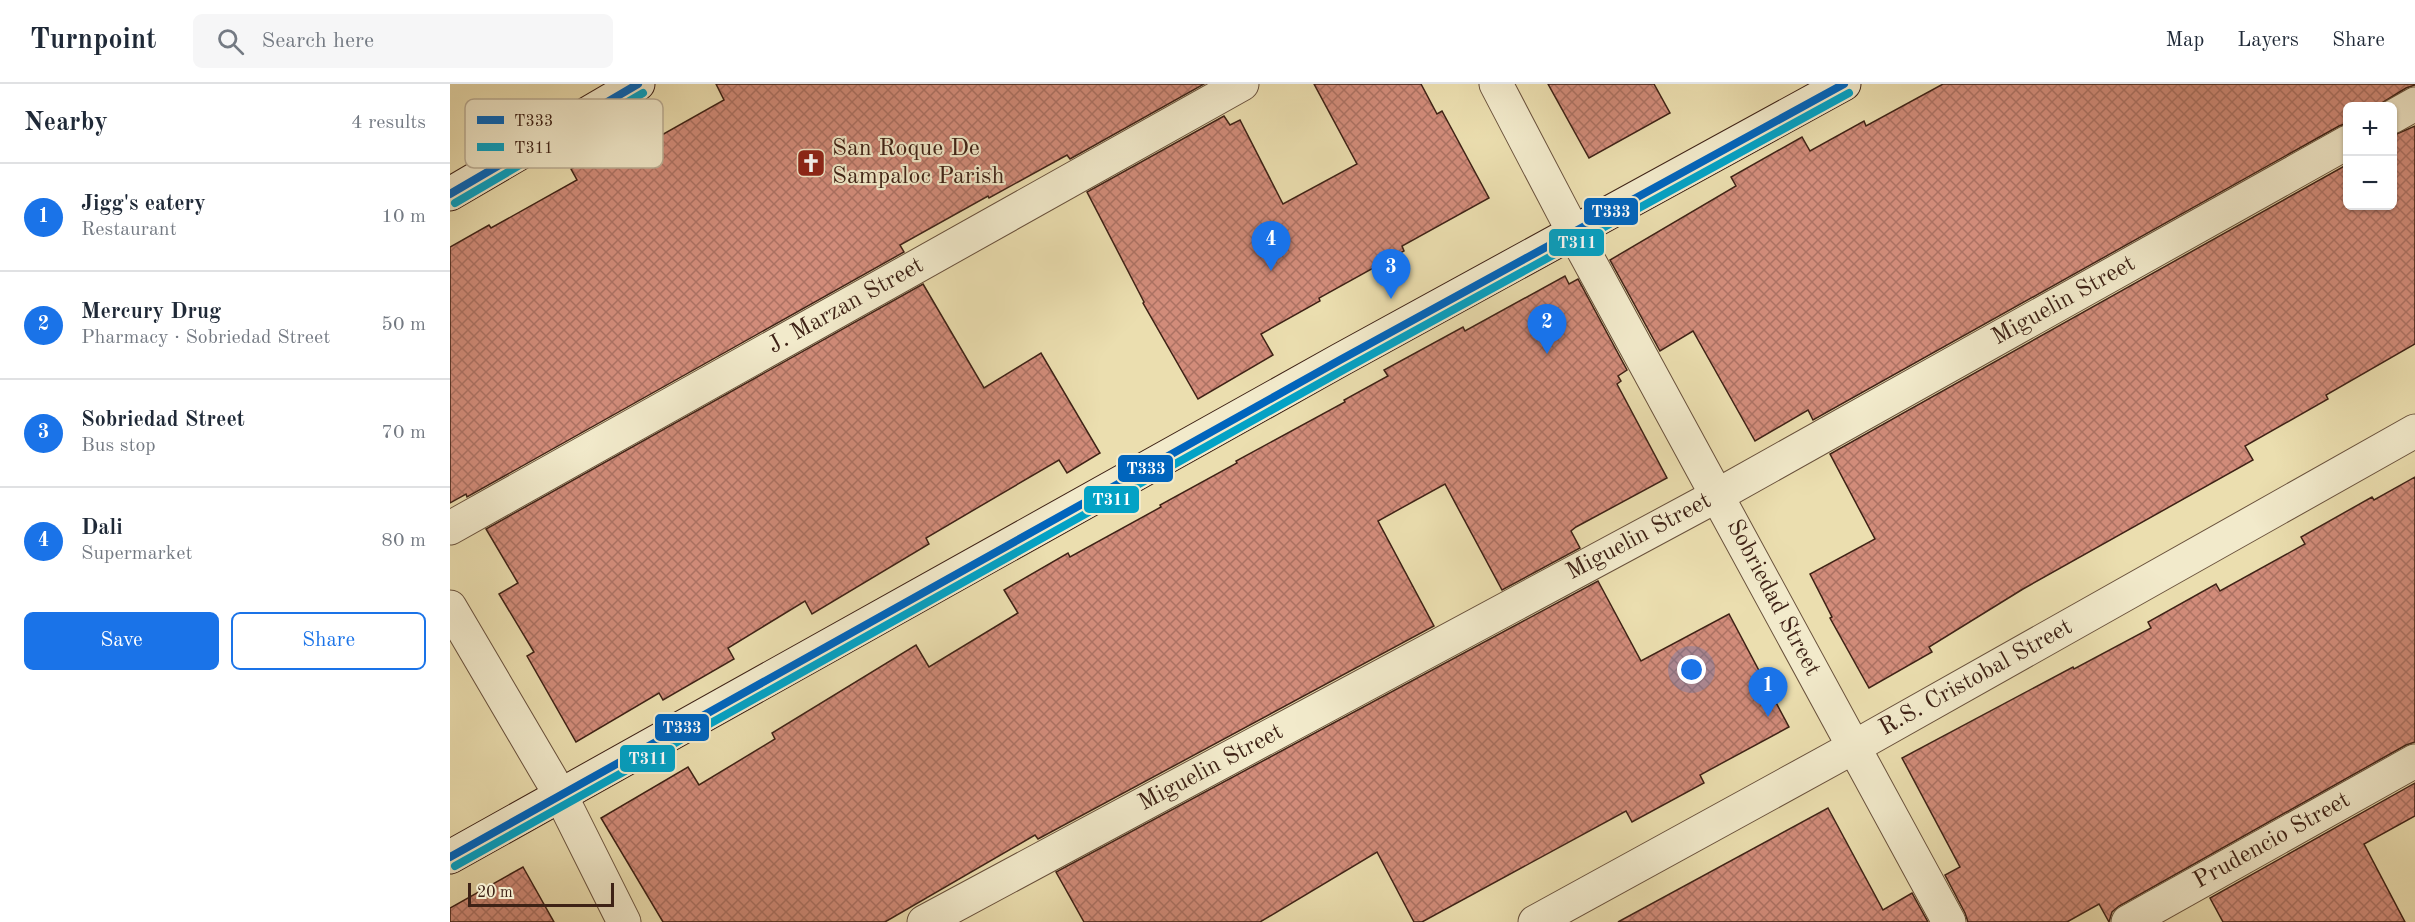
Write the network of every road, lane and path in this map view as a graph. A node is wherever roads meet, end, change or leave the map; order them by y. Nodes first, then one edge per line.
1 (638, 84) edge
2 (1242, 84) edge
3 (1496, 84) edge
4 (1844, 84) edge
5 (612, 99) edge
6 (2415, 104) edge
7 (2397, 114) edge
8 (2343, 145) edge
9 (494, 168) edge
10 (450, 194) edge
11 (1574, 233) junction
12 (2415, 431) edge
13 (1718, 495) junction
14 (450, 528) edge
15 (450, 607) edge
16 (1854, 747) junction
17 (2415, 761) edge
18 (561, 796) junction
19 (450, 858) edge
20 (624, 922) edge
21 (924, 922) edge
22 (1535, 922) edge
23 (1949, 922) edge
24 (2128, 922) edge

1 - 5 street
2 - 14 street, J. Marzan Street
3 - 11 street, Sobriedad Street
4 - 11 street
6 - 7 street
8 - 13 street, Miguelin Street
9 - 10 street
11 - 13 street, Sobriedad Street
11 - 18 street
12 - 16 street, R.S. Cristobal Street
13 - 16 street, Sobriedad Street
13 - 21 street, Miguelin Street
15 - 18 street
16 - 22 street, R.S. Cristobal Street
16 - 23 street, Sobriedad Street
17 - 24 street, Prudencio Street
18 - 19 street
18 - 20 street

